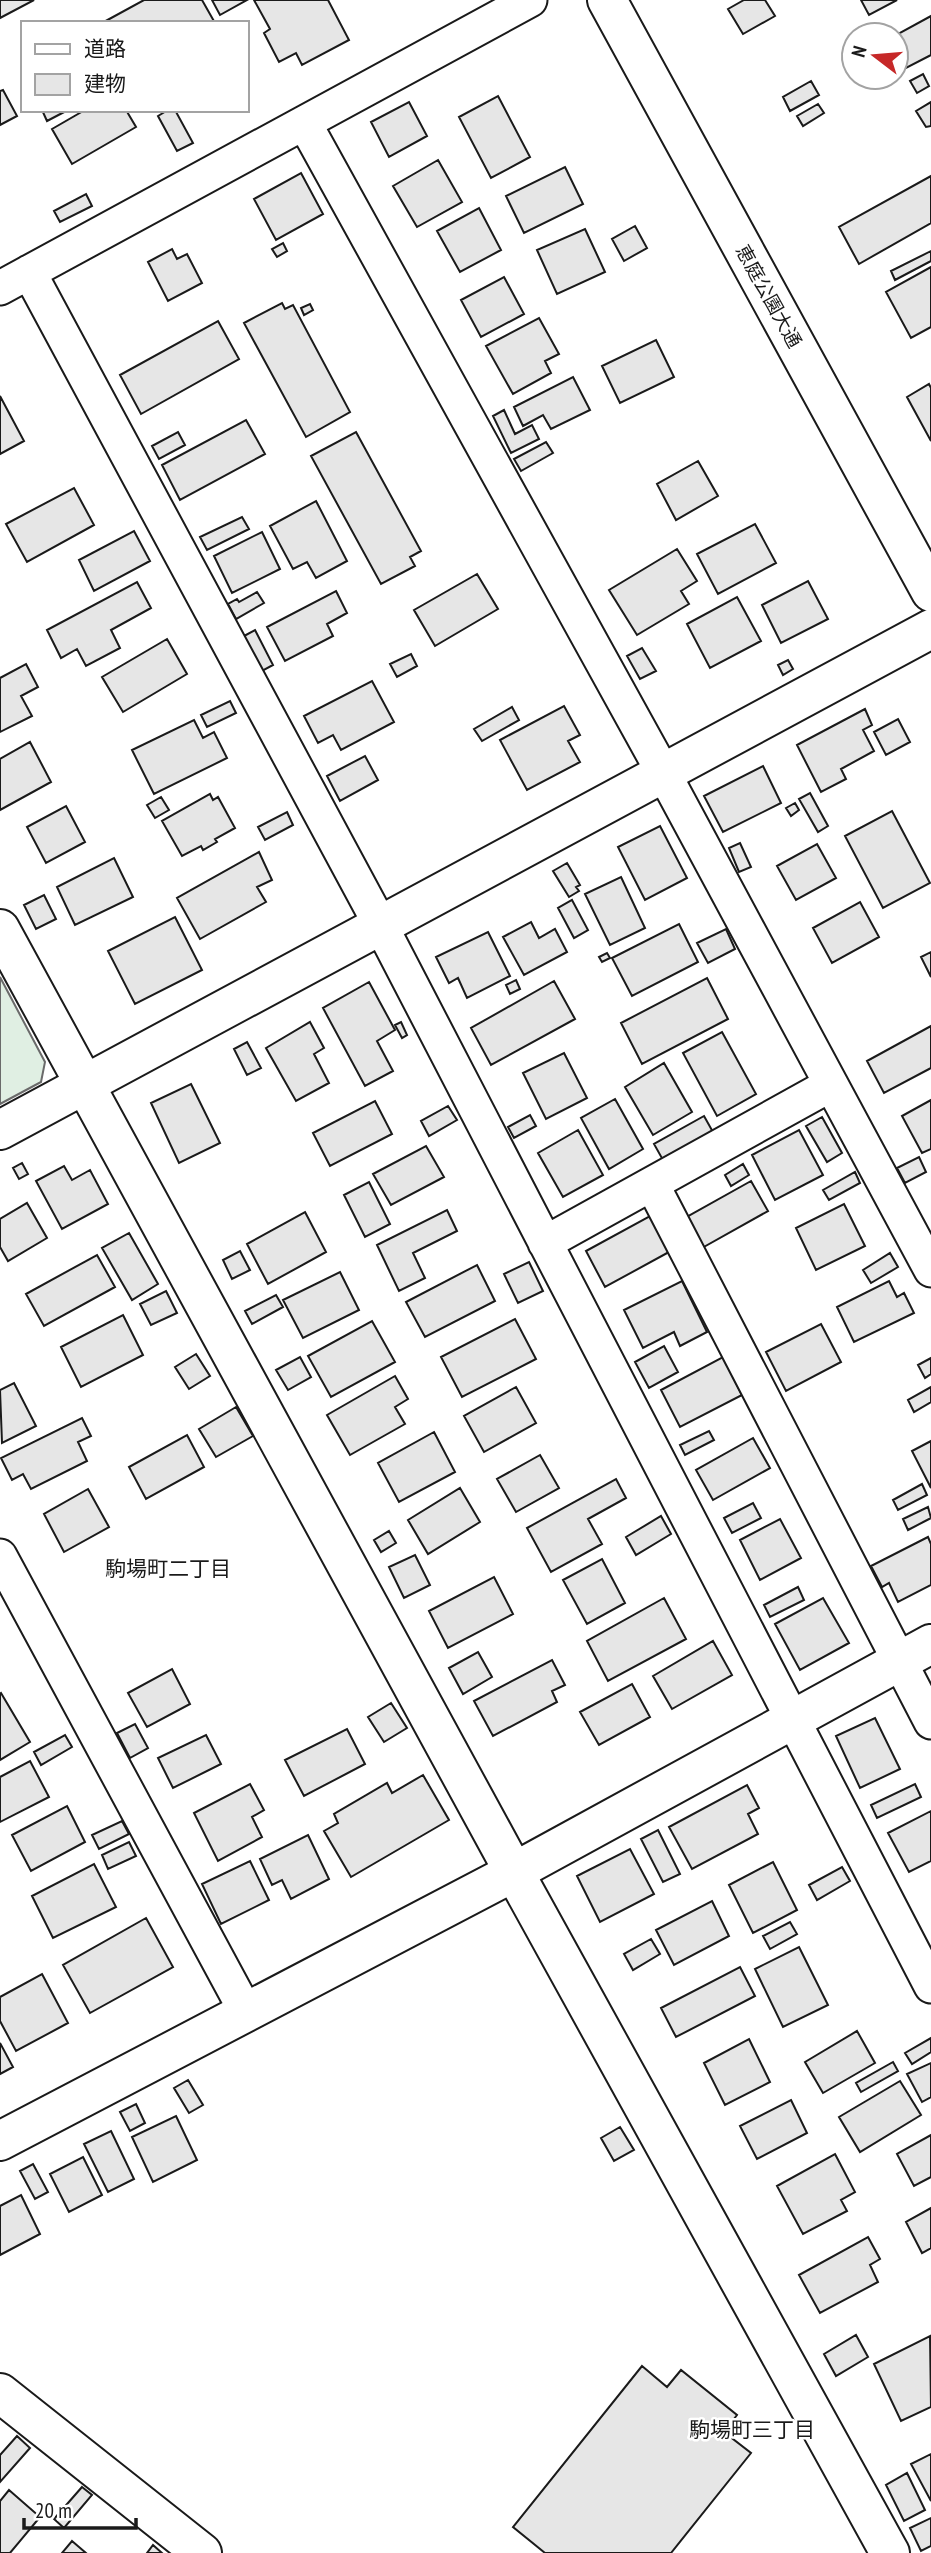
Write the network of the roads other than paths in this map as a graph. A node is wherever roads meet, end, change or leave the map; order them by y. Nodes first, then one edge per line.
1 (530, 0) edge
2 (607, 0) edge
3 (305, 124) junction
4 (29, 272) junction
5 (0, 288) edge
6 (931, 593) edge
7 (931, 629) edge
8 (664, 774) junction
9 (381, 926) junction
10 (0, 929) edge
11 (83, 1085) junction
12 (830, 1085) junction
13 (0, 1130) edge
14 (653, 1186) junction
15 (545, 1243) junction
16 (931, 1270) edge
17 (0, 1556) edge
18 (915, 1652) edge
19 (791, 1720) junction
20 (931, 1722) edge
21 (514, 1872) junction
22 (931, 1986) edge
23 (245, 2010) junction
24 (0, 2141) edge
25 (0, 2393) edge
26 (202, 2553) edge
27 (890, 2553) edge

1 - 3 street
2 - 6 street, 恵庭公園大通
3 - 4 street
3 - 8 street
4 - 5 street
4 - 9 street
7 - 8 street
8 - 9 street
8 - 12 street
9 - 11 street
9 - 15 street
10 - 11 street
11 - 13 street
11 - 21 street
12 - 14 street
12 - 16 street
14 - 15 street
14 - 18 street
15 - 19 street
17 - 23 street
18 - 19 street
18 - 20 street
19 - 21 street
19 - 22 street
21 - 23 street
21 - 27 street
23 - 24 street
25 - 26 street

